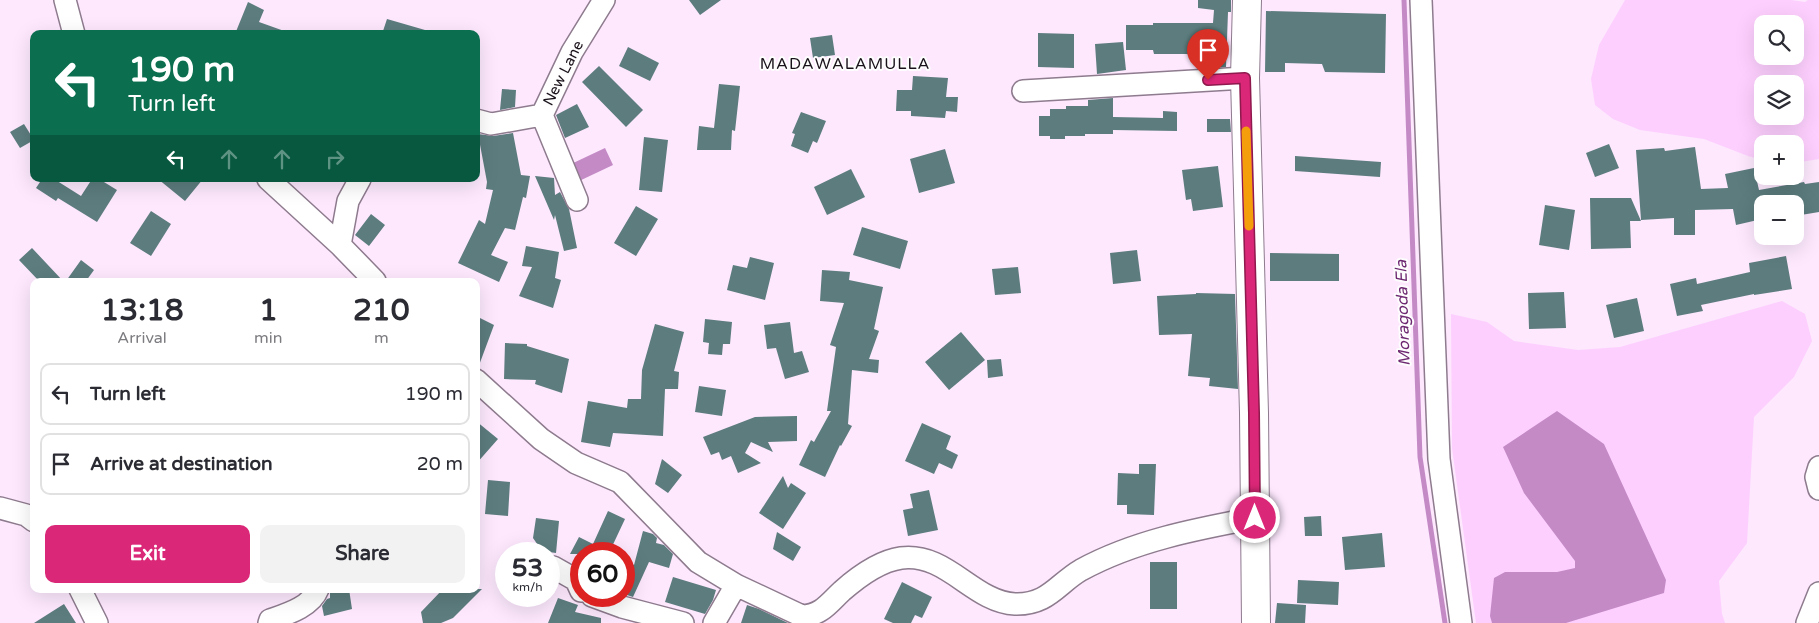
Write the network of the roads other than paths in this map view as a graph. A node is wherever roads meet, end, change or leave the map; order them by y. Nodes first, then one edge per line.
1 (65, 0) edge
2 (604, 0) edge
3 (1247, 0) edge
4 (1421, 0) edge
5 (73, 30) edge
6 (1245, 78) junction
7 (1023, 91) dead end
8 (542, 114) junction
9 (480, 121) edge
10 (271, 182) edge
11 (358, 182) edge
12 (576, 200) dead end
13 (340, 245) junction
14 (371, 278) edge
15 (480, 384) edge
16 (1819, 467) edge
17 (1819, 489) edge
18 (0, 508) edge
19 (30, 518) edge
20 (1255, 518) junction
21 (736, 585) junction
22 (82, 593) edge
23 (316, 593) edge
24 (1819, 593) edge
25 (622, 607) edge
26 (97, 623) edge
27 (269, 623) edge
28 (683, 623) edge
29 (714, 623) edge
30 (1256, 623) edge
31 (1461, 623) edge
32 (1807, 623) edge

1 - 5 street
2 - 8 street, New Lane
3 - 6 main road
4 - 31 street
6 - 7 street
6 - 20 main road
8 - 9 street, New Lane
8 - 12 street
10 - 13 street
11 - 13 street
13 - 14 street
15 - 21 street
16 - 17 street
18 - 19 street
20 - 21 street
20 - 30 main road
21 - 29 street
22 - 26 street
23 - 27 street
24 - 32 street
25 - 28 street

